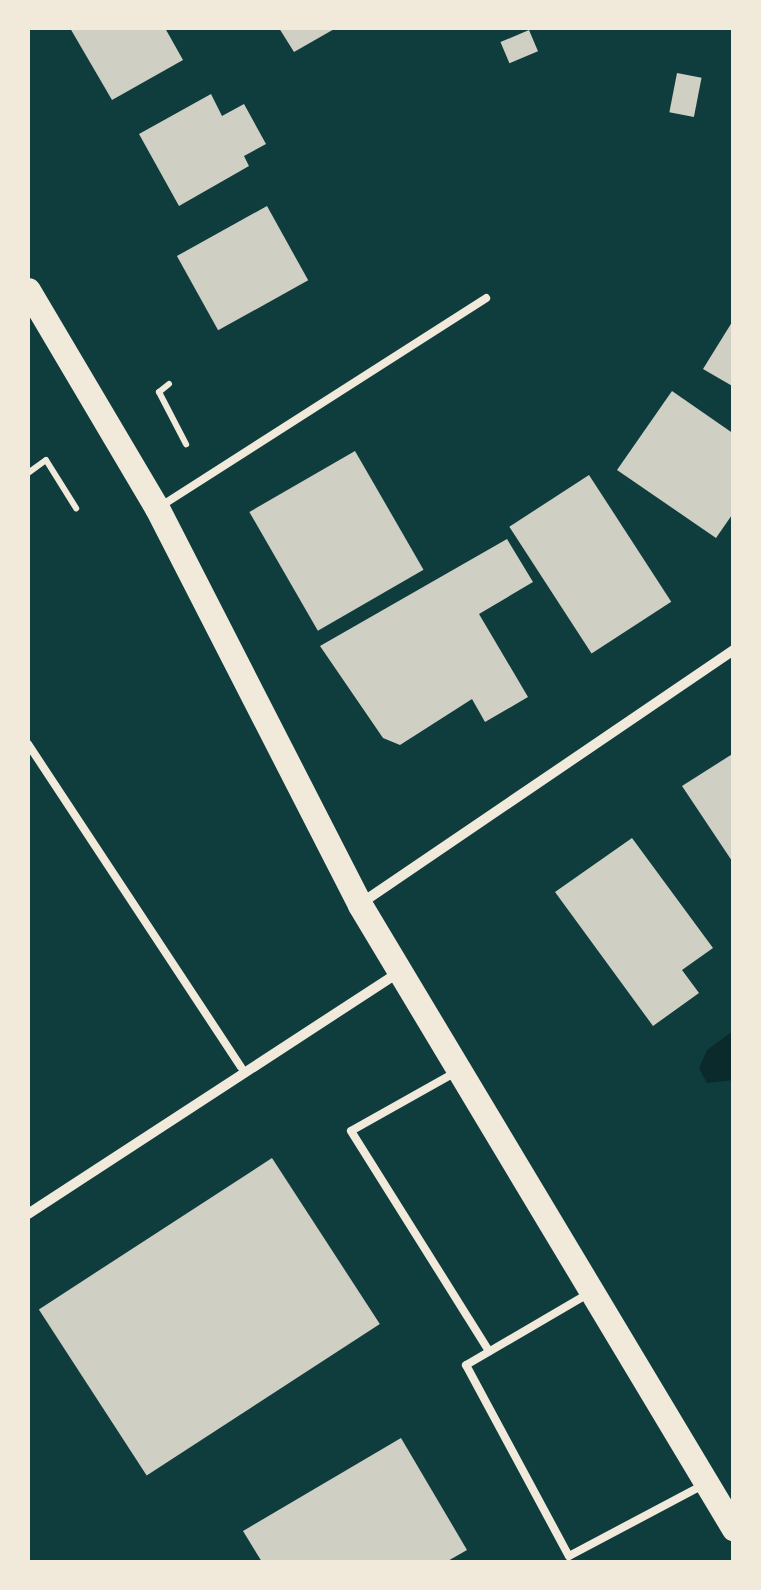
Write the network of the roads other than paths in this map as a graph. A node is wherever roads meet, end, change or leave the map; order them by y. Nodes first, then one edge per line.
1 (28, 290) edge
2 (486, 298) dead end
3 (157, 508) junction
4 (734, 650) edge
5 (28, 744) edge
6 (360, 905) junction
7 (400, 972) junction
8 (241, 1067) junction
9 (456, 1072) junction
10 (28, 1214) edge
11 (587, 1294) junction
12 (490, 1351) junction
13 (705, 1484) junction
14 (734, 1529) edge

1 - 3 main road
2 - 3 lane
3 - 6 main road
4 - 6 street
5 - 8 lane
6 - 7 main road
7 - 8 street
7 - 9 main road
8 - 10 street
9 - 11 main road
9 - 12 lane
11 - 12 lane
11 - 13 main road
12 - 13 lane
13 - 14 main road

